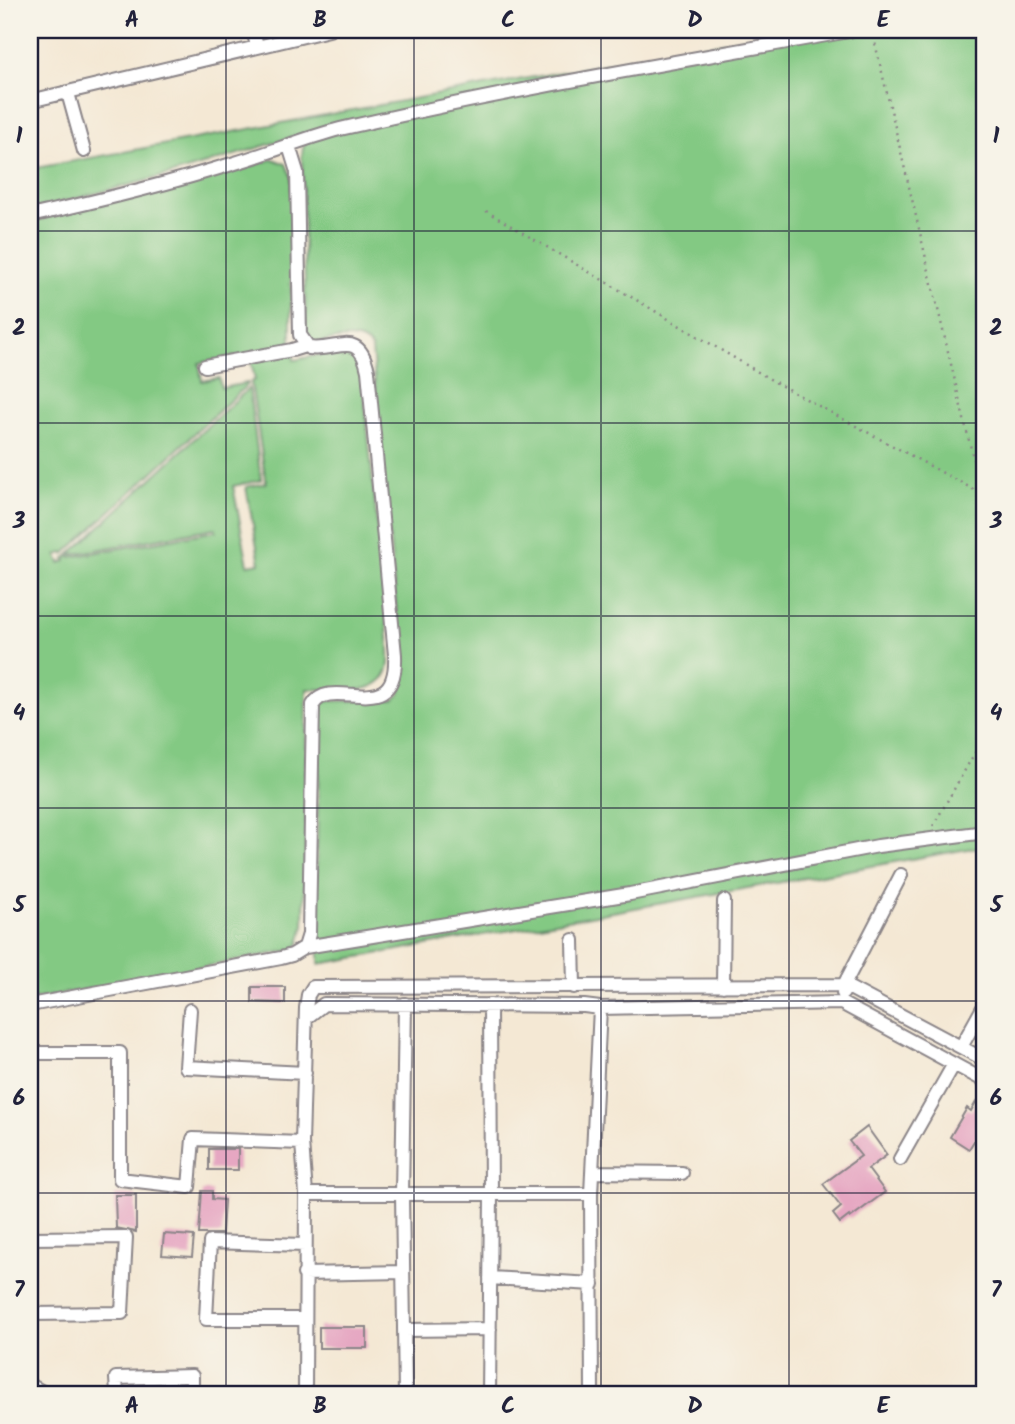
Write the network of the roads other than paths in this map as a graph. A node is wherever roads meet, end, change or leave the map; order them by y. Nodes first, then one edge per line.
1 (253, 30) edge
2 (329, 30) edge
3 (854, 30) edge
4 (257, 46) junction
5 (68, 93) junction
6 (30, 101) edge
7 (289, 146) junction
8 (84, 151) dead end
9 (30, 216) edge
10 (305, 346) junction
11 (205, 366) dead end
12 (985, 832) edge
13 (901, 875) dead end
14 (724, 901) dead end
15 (573, 940) dead end
16 (305, 947) junction
17 (844, 985) junction
18 (723, 986) junction
19 (579, 987) junction
20 (841, 1003) junction
21 (30, 1004) edge
22 (405, 1004) junction
23 (985, 1004) edge
24 (490, 1005) junction
25 (584, 1006) junction
26 (600, 1008) junction
27 (190, 1010) dead end
28 (306, 1018) junction
29 (961, 1047) junction
30 (30, 1053) edge
31 (985, 1060) edge
32 (954, 1064) junction
33 (305, 1073) junction
34 (985, 1081) edge
35 (302, 1143) junction
36 (900, 1159) dead end
37 (593, 1172) junction
38 (682, 1173) dead end
39 (306, 1194) junction
40 (402, 1195) junction
41 (491, 1195) junction
42 (591, 1195) junction
43 (30, 1238) edge
44 (304, 1245) junction
45 (403, 1272) junction
46 (304, 1273) junction
47 (490, 1278) junction
48 (593, 1284) junction
49 (30, 1314) edge
50 (304, 1319) junction
51 (490, 1329) junction
52 (404, 1330) junction
53 (30, 1385) edge
54 (46, 1394) edge
55 (117, 1394) edge
56 (192, 1394) edge
57 (305, 1394) edge
58 (405, 1394) edge
59 (489, 1394) edge
60 (592, 1394) edge

1 - 4 street
2 - 4 street
3 - 7 street
4 - 5 street
5 - 6 street
5 - 8 street
7 - 9 street
7 - 10 street
10 - 11 street
10 - 16 street
12 - 16 street
13 - 17 street
14 - 18 street
15 - 19 street
16 - 21 street
17 - 18 street
17 - 20 street
17 - 29 street
18 - 19 street
19 - 25 street
19 - 28 street
20 - 26 street
20 - 32 street
22 - 24 street
22 - 28 street
22 - 40 street
23 - 29 street
24 - 25 street
24 - 41 street
25 - 26 street
26 - 37 street
27 - 33 street
28 - 33 street
29 - 31 street
30 - 35 street
32 - 34 street
32 - 36 street
33 - 35 street
35 - 39 street
37 - 38 street
37 - 42 street
39 - 40 street
39 - 44 street
40 - 41 street
40 - 45 street
41 - 42 street
41 - 47 street
42 - 48 street
43 - 49 street
44 - 46 street
44 - 50 street
45 - 46 street
45 - 52 street
46 - 50 street
47 - 48 street
47 - 51 street
48 - 60 street
50 - 57 street
51 - 52 street
51 - 59 street
52 - 58 street
53 - 54 street
55 - 56 street

